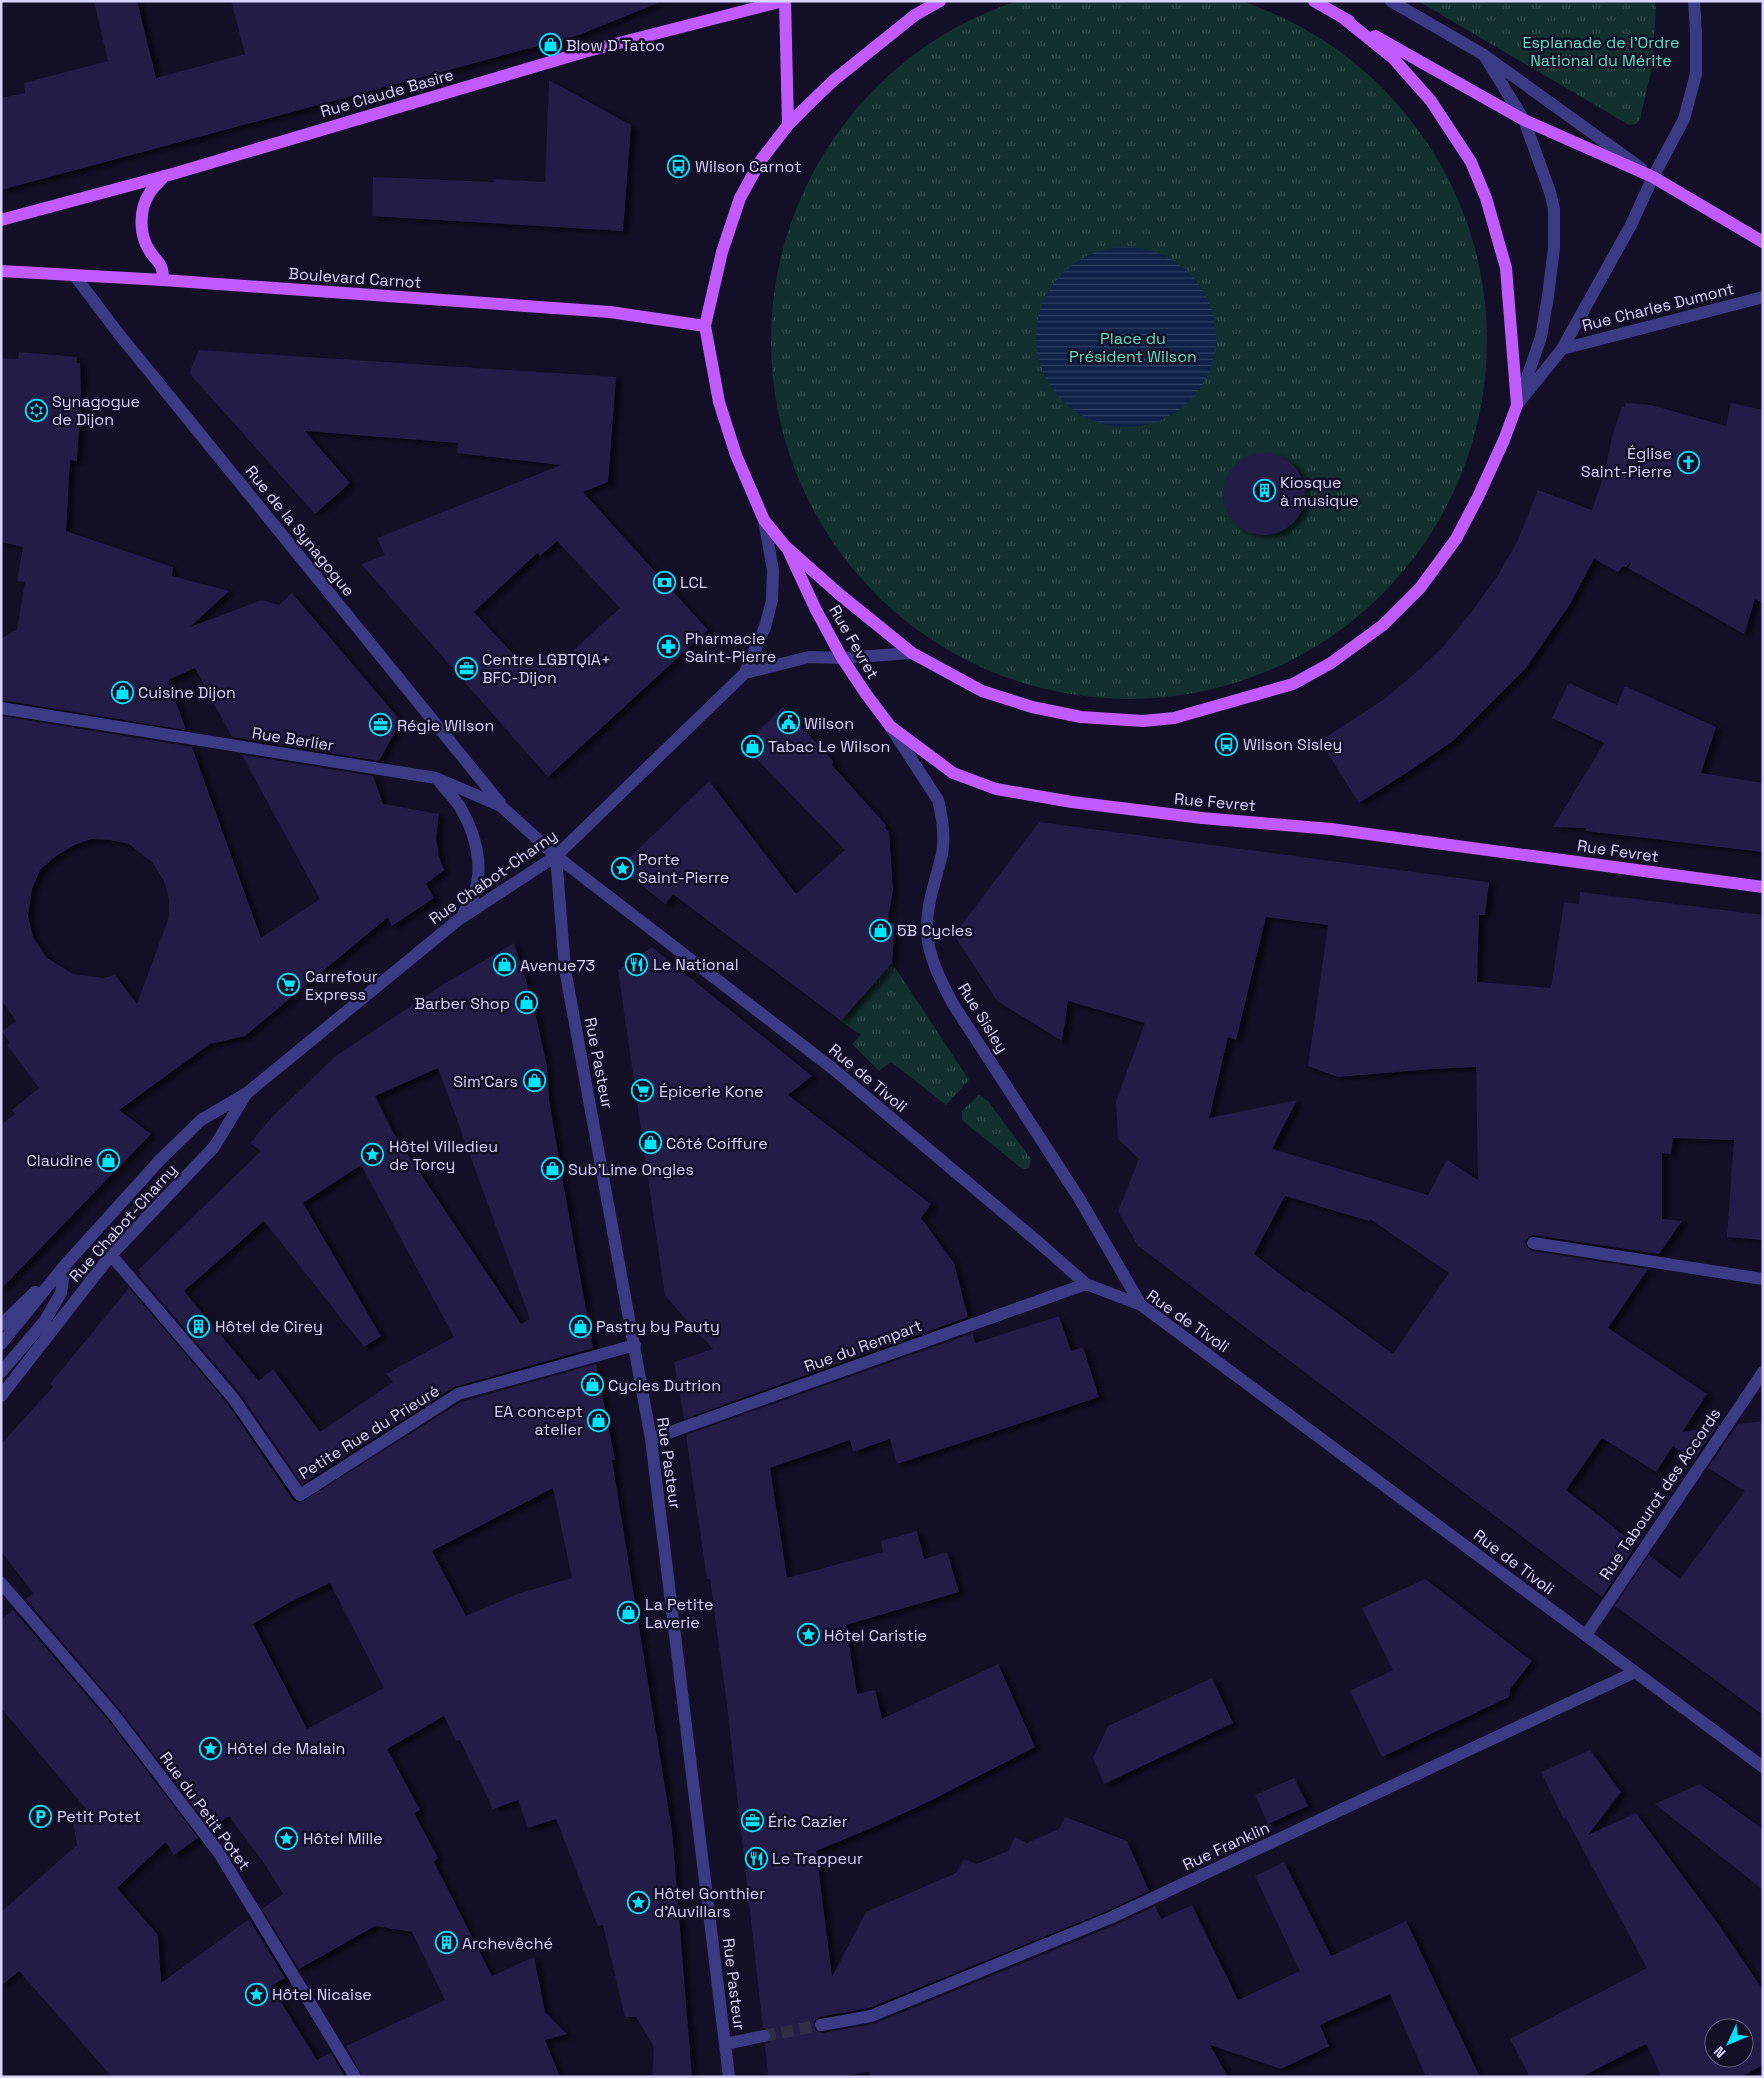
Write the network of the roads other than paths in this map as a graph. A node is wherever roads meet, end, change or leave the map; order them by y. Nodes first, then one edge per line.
1 (784, 1) edge
2 (940, 1) edge
3 (1314, 1) edge
4 (1391, 1) edge
5 (1694, 1) edge
6 (1342, 17) junction
7 (1484, 55) junction
8 (1524, 120) junction
9 (788, 125) junction
10 (164, 176) junction
11 (1653, 177) junction
12 (1, 220) edge
13 (1763, 242) edge
14 (1, 271) edge
15 (75, 276) junction
16 (163, 280) junction
17 (1763, 297) edge
18 (705, 326) junction
19 (1562, 349) junction
20 (1516, 405) junction
21 (764, 520) junction
22 (785, 546) junction
23 (912, 653) junction
24 (842, 658) junction
25 (745, 673) junction
26 (1, 708) edge
27 (890, 726) junction
28 (436, 778) junction
29 (501, 806) junction
30 (556, 856) junction
31 (1763, 887) edge
32 (458, 920) junction
33 (247, 1093) junction
34 (1533, 1243) dead end
35 (111, 1255) junction
36 (65, 1265) junction
37 (130, 1268) dead end
38 (1763, 1279) edge
39 (1086, 1284) junction
40 (1141, 1305) junction
41 (1, 1325) edge
42 (1, 1344) edge
43 (635, 1345) junction
44 (601, 1350) dead end
45 (1, 1372) edge
46 (1763, 1372) edge
47 (1, 1396) edge
48 (651, 1439) junction
49 (1, 1583) edge
50 (1586, 1636) junction
51 (1635, 1672) junction
52 (1763, 1767) edge
53 (821, 2025) tunnel mouth
54 (764, 2036) tunnel mouth
55 (725, 2044) junction
56 (355, 2077) edge
57 (729, 2077) edge

1 - 9 main road
1 - 10 main road, Rue Claude Basire
2 - 9 main road
3 - 6 main road
4 - 7 street
5 - 11 street
6 - 8 main road
6 - 20 main road
7 - 8 street
7 - 11 street
8 - 11 main road
8 - 20 street
9 - 18 main road
10 - 12 main road, Rue Claude Basire
10 - 16 main road
11 - 13 main road
11 - 19 street
14 - 15 main road, Boulevard Carnot
15 - 16 main road, Boulevard Carnot
15 - 29 street, Rue de la Synagogue
16 - 18 main road, Boulevard Carnot
17 - 19 street, Rue Charles Dumont
18 - 21 main road
19 - 20 street
20 - 23 main road
21 - 22 main road
21 - 25 street, Rue Chabot-Charny
22 - 23 main road
22 - 24 main road, Rue Fevret
23 - 24 street
24 - 25 street
24 - 27 main road, Rue Fevret
25 - 30 street, Rue Chabot-Charny
26 - 28 street, Rue Berlier
27 - 31 main road, Rue Fevret
27 - 40 street, Rue Sisley
28 - 29 street, Rue Berlier
28 - 32 street
29 - 30 street, Rue Berlier
30 - 32 street, Rue Chabot-Charny
30 - 39 street, Rue de Tivoli
30 - 43 street, Rue Pasteur
32 - 33 street, Rue Chabot-Charny
33 - 35 street, Rue Chabot-Charny
33 - 36 street, Rue Chabot-Charny
34 - 38 street
35 - 43 street, Petite Rue du Prieuré
35 - 47 street, Rue Chabot-Charny
36 - 41 street
36 - 42 street, Rue Chabot-Charny
36 - 45 street, Rue Chabot-Charny
37 - 44 street, Petite Rue du Prieuré
39 - 40 street, Rue de Tivoli
39 - 48 street, Rue du Rempart
40 - 50 street, Rue de Tivoli
43 - 48 street, Rue Pasteur
46 - 50 street, Rue Tabourot des Accords
48 - 55 street, Rue Pasteur
49 - 56 street, Rue du Petit Potet
50 - 51 street, Rue de Tivoli
51 - 52 street, Rue de Tivoli
51 - 53 street, Rue Franklin
54 - 55 street
55 - 57 street, Rue Pasteur

